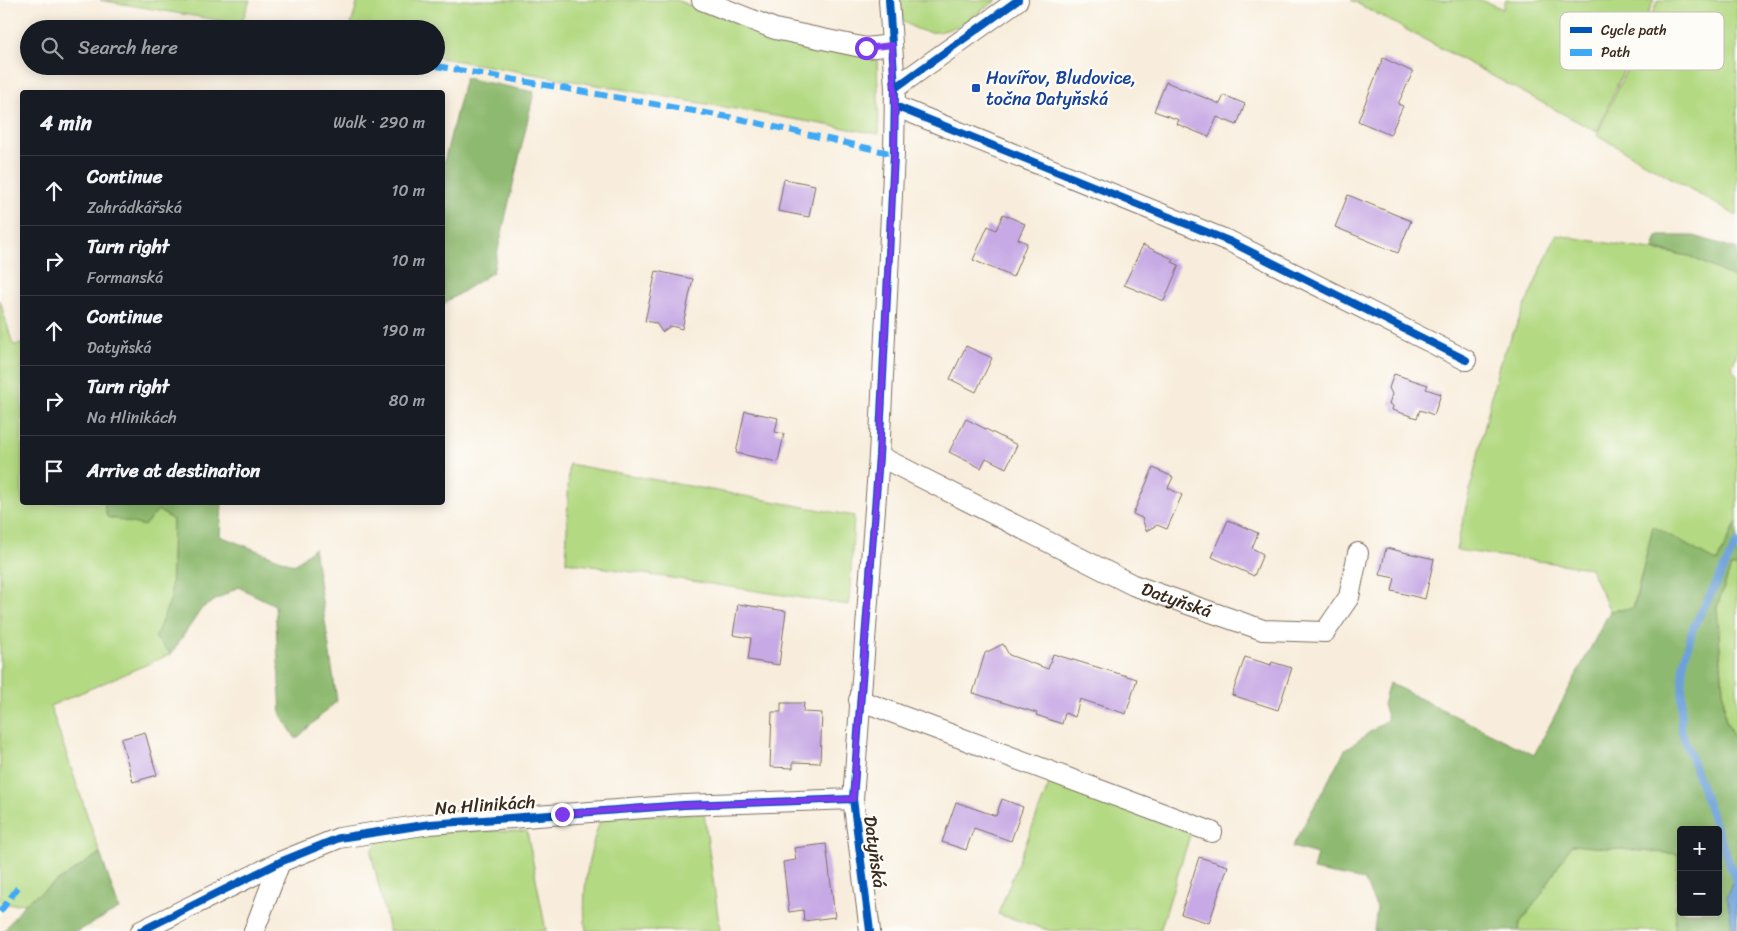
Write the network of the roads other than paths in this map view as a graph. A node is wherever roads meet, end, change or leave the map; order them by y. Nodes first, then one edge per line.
1 (702, 0) edge
2 (889, 0) edge
3 (1018, 0) edge
4 (892, 45) junction
5 (895, 97) junction
6 (1466, 360) dead end
7 (879, 456) junction
8 (1358, 553) dead end
9 (859, 700) junction
10 (853, 799) junction
11 (1212, 832) dead end
12 (280, 862) junction
13 (141, 931) edge
14 (254, 931) edge
15 (870, 931) edge

1 - 4 street
2 - 4 street, Datyňská
3 - 5 street
4 - 5 street, Datyňská
5 - 6 street
5 - 7 street, Datyňská
7 - 8 street, Datyňská
7 - 9 street, Datyňská
9 - 10 street, Datyňská
9 - 11 street
10 - 12 street, Na Hlinikách
10 - 15 street, Datyňská
12 - 13 street, Na Hlinikách
12 - 14 street

